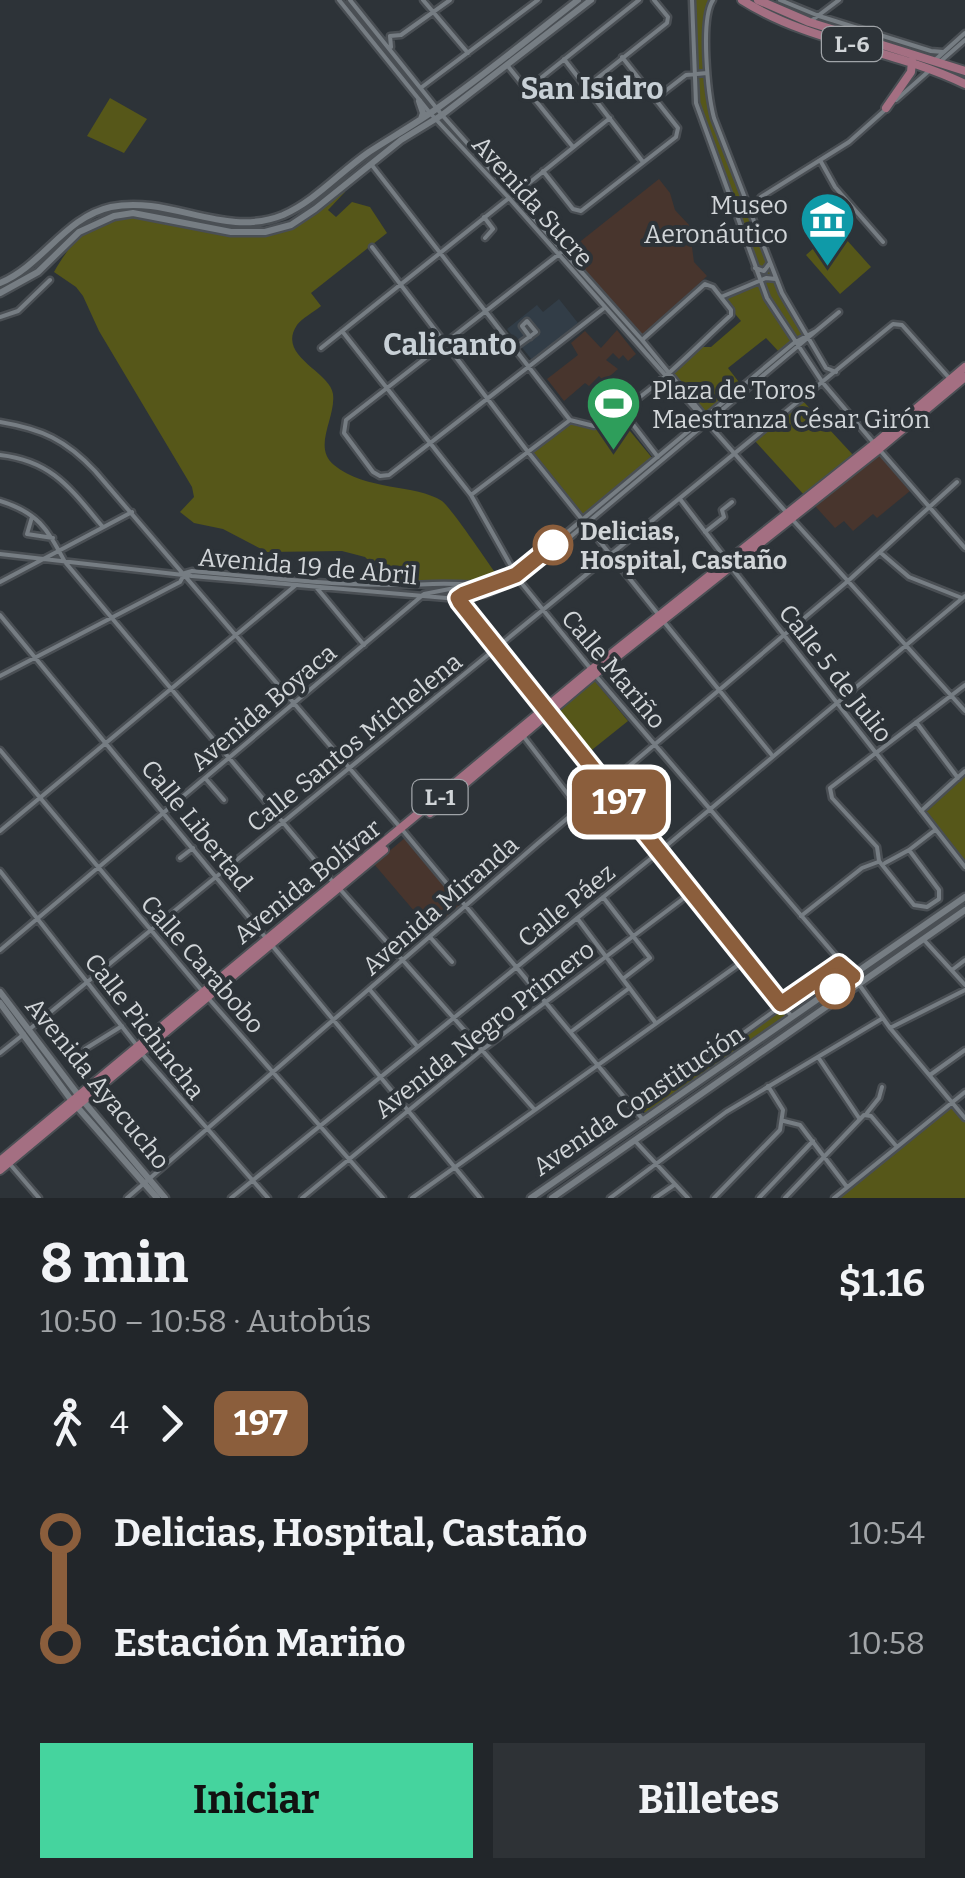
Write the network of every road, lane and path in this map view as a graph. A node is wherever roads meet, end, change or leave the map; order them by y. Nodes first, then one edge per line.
1 (339, 0) edge
2 (350, 0) edge
3 (424, 0) edge
4 (450, 0) edge
5 (538, 0) edge
6 (578, 0) edge
7 (591, 0) edge
8 (639, 0) edge
9 (654, 0) edge
10 (692, 0) edge
11 (713, 0) edge
12 (758, 0) edge
13 (780, 0) edge
14 (839, 0) edge
15 (742, 1) edge
16 (434, 12) junction
17 (819, 16) junction
18 (809, 22) junction
19 (965, 33) edge
20 (965, 40) edge
21 (904, 49) junction
22 (392, 52) junction
23 (468, 54) junction
24 (622, 58) junction
25 (564, 59) junction
26 (935, 62) junction
27 (913, 64) junction
28 (507, 66) junction
29 (965, 71) edge
30 (693, 73) junction
31 (708, 73) junction
32 (965, 84) edge
33 (419, 87) junction
34 (585, 88) junction
35 (526, 89) junction
36 (656, 99) junction
37 (419, 101) junction
38 (886, 108) junction
39 (436, 114) junction
40 (610, 118) junction
41 (419, 121) junction
42 (573, 147) junction
43 (820, 160) junction
44 (643, 163) junction
45 (371, 164) junction
46 (543, 171) junction
47 (511, 196) junction
48 (484, 217) junction
49 (753, 223) junction
50 (486, 238) dead end
51 (883, 242) dead end
52 (372, 247) dead end
53 (563, 250) junction
54 (439, 252) junction
55 (558, 255) junction
56 (771, 263) junction
57 (755, 268) junction
58 (776, 279) junction
59 (50, 280) dead end
60 (760, 280) junction
61 (0, 283) edge
62 (400, 286) junction
63 (0, 293) edge
64 (721, 297) junction
65 (604, 308) junction
66 (486, 310) junction
67 (839, 312) dead end
68 (0, 317) edge
69 (342, 331) junction
70 (530, 336) dead end
71 (807, 336) junction
72 (642, 340) junction
73 (446, 343) junction
74 (796, 345) junction
75 (321, 348) dead end
76 (514, 348) junction
77 (530, 366) junction
78 (965, 367) edge
79 (668, 371) junction
80 (836, 372) junction
81 (965, 377) edge
82 (665, 378) junction
83 (953, 382) junction
84 (822, 383) junction
85 (388, 388) junction
86 (488, 398) junction
87 (621, 409) junction
88 (704, 419) junction
89 (570, 420) junction
90 (0, 422) edge
91 (431, 443) junction
92 (877, 447) junction
93 (528, 452) junction
94 (0, 454) edge
95 (735, 455) junction
96 (658, 457) junction
97 (957, 482) dead end
98 (471, 495) junction
99 (680, 499) junction
100 (0, 500) edge
101 (732, 502) dead end
102 (930, 510) junction
103 (132, 512) junction
104 (32, 516) junction
105 (789, 516) junction
106 (584, 522) junction
107 (102, 526) junction
108 (706, 532) junction
109 (53, 538) junction
110 (61, 548) junction
111 (965, 548) edge
112 (881, 553) junction
113 (0, 554) edge
114 (612, 555) junction
115 (45, 558) junction
116 (65, 562) junction
117 (730, 564) junction
118 (185, 573) junction
119 (518, 577) junction
120 (848, 581) junction
121 (0, 582) edge
122 (297, 584) junction
123 (494, 584) junction
124 (315, 585) junction
125 (464, 585) junction
126 (424, 594) junction
127 (963, 597) edge
128 (458, 598) junction
129 (543, 611) junction
130 (0, 614) edge
131 (113, 617) junction
132 (661, 618) junction
133 (237, 635) junction
134 (785, 636) junction
135 (364, 645) junction
136 (906, 646) junction
137 (496, 648) junction
138 (36, 657) junction
139 (593, 672) junction
140 (0, 676) edge
141 (965, 685) edge
142 (172, 689) junction
143 (719, 690) junction
144 (952, 695) junction
145 (837, 702) junction
146 (294, 703) junction
147 (965, 710) edge
148 (546, 711) junction
149 (916, 722) junction
150 (522, 736) junction
151 (106, 742) junction
152 (656, 746) junction
153 (0, 750) edge
154 (876, 753) junction
155 (230, 756) junction
156 (772, 756) junction
157 (349, 768) junction
158 (965, 771) edge
159 (205, 778) junction
160 (958, 778) junction
161 (606, 786) junction
162 (39, 798) junction
163 (224, 800) dead end
164 (579, 808) junction
165 (710, 808) junction
166 (921, 811) junction
167 (164, 813) junction
168 (283, 822) junction
169 (935, 830) junction
170 (0, 831) edge
171 (404, 831) junction
172 (193, 848) junction
173 (909, 850) junction
174 (660, 852) junction
175 (180, 858) dead end
176 (881, 862) junction
177 (965, 866) edge
178 (97, 868) junction
179 (0, 871) edge
180 (216, 877) junction
181 (337, 886) junction
182 (692, 892) junction
183 (602, 897) junction
184 (965, 897) edge
185 (466, 906) junction
186 (965, 910) edge
187 (801, 916) junction
188 (38, 918) junction
189 (577, 918) junction
190 (150, 931) junction
191 (430, 936) junction
192 (633, 936) junction
193 (923, 940) junction
194 (270, 941) junction
195 (0, 950) edge
196 (606, 956) junction
197 (745, 960) junction
198 (965, 960) edge
199 (403, 961) junction
200 (452, 962) dead end
201 (839, 964) junction
202 (517, 967) junction
203 (952, 970) junction
204 (853, 976) junction
205 (623, 978) junction
206 (87, 982) junction
207 (860, 986) junction
208 (965, 987) edge
209 (630, 988) junction
210 (370, 990) junction
211 (0, 992) edge
212 (205, 995) junction
213 (546, 1001) junction
214 (0, 1003) edge
215 (781, 1004) junction
216 (452, 1018) junction
217 (793, 1018) junction
218 (883, 1018) junction
219 (335, 1019) junction
220 (656, 1023) junction
221 (122, 1026) junction
222 (890, 1028) junction
223 (572, 1031) junction
224 (26, 1032) junction
225 (417, 1046) junction
226 (84, 1049) dead end
227 (140, 1050) junction
228 (482, 1050) junction
229 (965, 1050) edge
230 (0, 1053) edge
231 (818, 1057) junction
232 (599, 1064) junction
233 (274, 1073) junction
234 (381, 1075) junction
235 (930, 1075) junction
236 (768, 1086) junction
237 (882, 1087) dead end
238 (965, 1092) edge
239 (78, 1101) junction
240 (952, 1102) junction
241 (630, 1103) junction
242 (410, 1109) junction
243 (534, 1109) junction
244 (867, 1114) junction
245 (859, 1118) junction
246 (965, 1118) edge
247 (644, 1120) junction
248 (783, 1121) junction
249 (320, 1126) junction
250 (207, 1130) junction
251 (635, 1141) junction
252 (813, 1141) junction
253 (897, 1147) junction
254 (3, 1158) edge
255 (348, 1158) junction
256 (825, 1158) junction
257 (656, 1165) junction
258 (456, 1167) junction
259 (0, 1170) edge
260 (252, 1181) junction
261 (146, 1182) junction
262 (674, 1184) junction
263 (847, 1187) junction
264 (620, 1196) edge
265 (39, 1198) edge
266 (127, 1198) edge
267 (157, 1198) edge
268 (166, 1198) edge
269 (232, 1198) edge
270 (268, 1198) edge
271 (302, 1198) edge
272 (383, 1198) edge
273 (412, 1198) edge
274 (480, 1198) edge
275 (531, 1198) edge
276 (552, 1198) edge
277 (610, 1198) edge
278 (655, 1198) edge
279 (688, 1198) edge
280 (714, 1198) edge
281 (759, 1198) edge
282 (785, 1198) edge
283 (834, 1198) edge

1 - 37 street, Avenida Sucre
2 - 22 street, Avenida Sucre
3 - 16 street
4 - 16 street
5 - 23 street
6 - 39 street
7 - 28 street
8 - 25 street
9 - 24 street
10 - 30 street
11 - 31 street
12 - 18 main road, L-6
13 - 17 street
14 - 17 street
15 - 27 main road, L-6
16 - 22 street
16 - 23 street
17 - 18 street
17 - 26 street
18 - 21 main road, L-6
19 - 26 street
20 - 26 street
21 - 26 main road, L-6
21 - 27 main road, L-6
22 - 33 street, Avenida Sucre
23 - 33 street
24 - 34 street
24 - 36 street
25 - 34 street
25 - 35 street
26 - 27 main road, L-6
26 - 29 main road, L-6
26 - 32 main road, L-6
26 - 38 street
27 - 38 main road, L-6
28 - 35 street
28 - 39 street
30 - 31 street
30 - 36 street
30 - 57 street
31 - 49 street
33 - 39 street, Avenida Sucre
34 - 40 street
35 - 42 street
36 - 44 street
37 - 39 street, Avenida Sucre
37 - 41 street
38 - 43 street
39 - 41 street
39 - 45 street
39 - 47 street, Avenida Sucre
40 - 42 street
40 - 44 street
41 - 61 street
42 - 46 street
43 - 49 street
43 - 51 street
44 - 46 street
45 - 54 street
45 - 63 street
46 - 47 street
47 - 48 street
47 - 53 street, Avenida Sucre
47 - 55 street, Avenida Sucre
48 - 50 street
48 - 54 street
49 - 56 street
52 - 62 street
53 - 55 street
53 - 72 street, Avenida Sucre
54 - 62 street
54 - 66 street
55 - 65 street, Avenida Sucre
55 - 66 street
56 - 57 street
56 - 58 street
57 - 60 street
58 - 60 street
58 - 71 street
59 - 68 street
60 - 64 street
60 - 74 street
62 - 69 street
62 - 73 street
64 - 72 street
64 - 79 street
65 - 77 street
65 - 82 street, Avenida Sucre
66 - 73 street
66 - 76 street
67 - 71 street, Avenida 19 de Abril
69 - 75 street
69 - 85 street, Calle Mariño
70 - 76 street
71 - 74 street, Avenida 19 de Abril
71 - 80 street
72 - 79 street, Avenida Sucre
73 - 85 street
73 - 86 street
74 - 84 street
74 - 88 street, Avenida 19 de Abril
76 - 77 street
77 - 86 street
77 - 89 street
78 - 83 main road, Avenida Bolívar / L-1
79 - 82 street
79 - 88 street, Avenida Sucre
80 - 83 street, Calle Santos Michelena
80 - 84 street, Calle Santos Michelena
81 - 83 main road, Avenida Bolívar / L-1
82 - 87 street
82 - 88 street, Avenida Sucre
83 - 92 main road, Avenida Bolívar / L-1
84 - 92 street
84 - 95 street, Calle Santos Michelena
85 - 91 street, Calle Mariño
85 - 91 street
86 - 91 street
86 - 93 street
87 - 89 street
87 - 96 street
88 - 95 street, Avenida Sucre
88 - 96 street, Avenida 19 de Abril
88 - 106 street, Avenida 19 de Abril
89 - 93 street
90 - 103 street
91 - 98 street, Calle Mariño
92 - 102 street
92 - 105 main road, Avenida Bolívar / L-1
93 - 98 street
93 - 106 street
94 - 107 street
95 - 99 street, Calle Santos Michelena
95 - 105 street, Avenida Sucre
96 - 106 street, Avenida 19 de Abril
97 - 102 street, Avenida Miranda
98 - 119 street, Calle Mariño
99 - 108 street, Calle 5 de Julio
99 - 114 street, Calle Santos Michelena
100 - 104 street
101 - 108 street
102 - 111 street
102 - 112 street, Avenida Miranda
103 - 107 street
103 - 118 street
104 - 109 street
104 - 109 street
105 - 117 main road, Avenida Bolívar / L-1
105 - 120 street, Avenida Sucre
106 - 114 street
106 - 119 street, Avenida 19 de Abril
107 - 110 street
108 - 117 street, Calle 5 de Julio
109 - 110 street
110 - 115 street
110 - 116 street
112 - 120 street, Avenida Miranda
112 - 127 street
113 - 115 street
114 - 129 street, Calle Santos Michelena
114 - 132 street
115 - 116 street
115 - 121 street
116 - 118 street
116 - 131 street
117 - 132 main road, Avenida Bolívar / L-1
117 - 134 street, Calle 5 de Julio
118 - 122 street, Avenida 19 de Abril
118 - 125 street, Avenida 19 de Abril
118 - 131 street
118 - 133 street
119 - 123 street, Avenida 19 de Abril
119 - 128 street, Avenida 19 de Abril
119 - 129 street, Calle Mariño
120 - 134 street, Avenida Miranda
120 - 136 street, Avenida Sucre
122 - 124 street, Avenida 19 de Abril
122 - 133 street
123 - 125 street, Avenida 19 de Abril
123 - 128 street
124 - 126 street, Avenida 19 de Abril
124 - 135 street
125 - 126 street, Avenida Boyaca
126 - 128 street, Avenida 19 de Abril
126 - 135 street, Avenida Boyaca
127 - 136 street, Calle Páez
128 - 137 street
129 - 137 street, Calle Santos Michelena
129 - 139 street, Calle Mariño
130 - 138 street, Calle Libertad
131 - 138 street
131 - 142 street
132 - 139 main road, Avenida Bolívar / L-1
132 - 143 street
133 - 142 street
133 - 146 street
134 - 143 street, Avenida Miranda
134 - 145 street, Calle 5 de Julio
135 - 146 street, Avenida Boyaca
136 - 144 street, Avenida Sucre
136 - 145 street, Calle Páez
137 - 148 street
137 - 157 street, Calle Santos Michelena
138 - 140 street
138 - 151 street, Calle Libertad
139 - 148 main road, Avenida Bolívar / L-1
139 - 152 street, Calle Mariño
141 - 144 street
142 - 151 street
142 - 155 street
143 - 152 street, Avenida Miranda
143 - 156 street
144 - 147 street, Avenida Sucre
144 - 149 street
145 - 154 street, Calle 5 de Julio
145 - 156 street, Calle Páez
146 - 155 street, Avenida Boyaca
146 - 157 street
148 - 150 main road, Avenida Bolívar / L-1
148 - 161 street
148 - 171 main road, Avenida Bolívar / L-1
149 - 154 street
149 - 160 street
150 - 164 street
150 - 171 main road, Avenida Bolívar / L-1
151 - 162 street
151 - 167 street, Calle Libertad
152 - 161 street, Avenida Miranda
152 - 165 street, Calle Mariño
153 - 162 street, Calle Carabobo
154 - 166 street, Calle 5 de Julio
154 - 176 street
155 - 159 street, Avenida Boyaca
155 - 168 street
156 - 165 street, Calle Páez
157 - 168 street, Calle Santos Michelena
157 - 171 street
158 - 160 street
159 - 163 street
159 - 167 street, Avenida Boyaca
160 - 166 street
161 - 164 street, Avenida Miranda
161 - 174 street
162 - 170 street
162 - 178 street, Calle Carabobo
164 - 185 street, Avenida Miranda
165 - 174 street, Calle Páez
165 - 187 street, Calle Mariño
166 - 169 street, Calle 5 de Julio
167 - 172 street, Calle Libertad
167 - 178 street, Avenida Boyaca
168 - 180 street, Calle Santos Michelena
168 - 181 street
169 - 173 street
169 - 177 street, Calle 5 de Julio
171 - 181 main road, Avenida Bolívar / L-1
171 - 185 street
172 - 175 street
172 - 180 street, Calle Libertad
173 - 176 street
173 - 176 street
174 - 182 street
174 - 183 street, Calle Páez
176 - 187 street
178 - 188 street, Avenida Boyaca
178 - 190 street, Calle Carabobo
179 - 188 street, Calle Pichincha
180 - 190 street, Calle Santos Michelena
180 - 194 street, Calle Libertad
181 - 194 main road, Avenida Bolívar / L-1
181 - 199 street
182 - 192 street, Avenida Negro Primero
182 - 197 street
183 - 189 street, Calle Páez
183 - 192 street
184 - 204 street, Avenida Constitución
185 - 191 street, Avenida Miranda
185 - 202 street
186 - 193 street, Avenida Constitución
187 - 201 street, Calle Mariño
188 - 195 street, Avenida Boyaca
188 - 206 street, Calle Pichincha
189 - 196 street
189 - 202 street, Calle Páez
190 - 206 street, Calle Santos Michelena
190 - 212 street, Calle Carabobo
191 - 199 street, Avenida Miranda
191 - 200 street
192 - 196 street, Avenida Negro Primero
192 - 205 street
193 - 203 street
193 - 207 street, Avenida Constitución
194 - 212 main road, Avenida Bolívar / L-1
194 - 219 street, Calle Libertad
196 - 205 street
196 - 213 street, Avenida Negro Primero
197 - 215 street
197 - 220 street
198 - 203 street
199 - 210 street, Avenida Miranda
199 - 216 street
201 - 204 street, Calle Mariño
201 - 215 street
202 - 213 street
202 - 216 street, Calle Páez
203 - 208 street
204 - 207 street
204 - 217 street, Avenida Constitución
205 - 209 street
206 - 221 street, Calle Pichincha
206 - 224 street, Calle Santos Michelena
207 - 218 street
207 - 251 street, Avenida Constitución
208 - 222 street
209 - 220 street
209 - 223 street
210 - 219 street, Avenida Miranda
210 - 225 street
211 - 224 street, Avenida Ayacucho
212 - 227 main road, Avenida Bolívar / L-1
212 - 233 street, Calle Carabobo
213 - 223 street
213 - 228 street, Avenida Negro Primero
214 - 224 street, Avenida Ayacucho
215 - 217 street
215 - 241 street
216 - 225 street, Calle Páez
216 - 228 street
217 - 247 street, Avenida Constitución
218 - 222 street
218 - 231 street
219 - 233 street, Avenida Miranda
219 - 234 street, Calle Libertad
220 - 232 street
221 - 226 street
221 - 227 street, Calle Pichincha
222 - 235 street
223 - 232 street
224 - 230 street, Calle Santos Michelena
224 - 239 street, Avenida Ayacucho
225 - 234 street, Calle Páez
227 - 239 main road, Avenida Bolívar / L-1
227 - 250 street, Calle Pichincha
228 - 242 street, Avenida Negro Primero
228 - 243 street
229 - 235 street
231 - 236 street
231 - 245 street
232 - 241 street
232 - 243 street
233 - 249 street, Calle Carabobo
233 - 250 street, Avenida Miranda
234 - 242 street, Calle Libertad
234 - 249 street, Calle Páez
235 - 240 street
236 - 248 street
236 - 257 street
237 - 244 street
238 - 240 street
239 - 254 main road, Avenida Bolívar / L-1
239 - 261 street, Avenida Ayacucho
240 - 246 street
240 - 253 street
241 - 247 street
242 - 255 street, Avenida Negro Primero
242 - 258 street, Calle Libertad
243 - 258 street
244 - 245 street
244 - 253 street
245 - 256 street
247 - 275 street, Avenida Constitución
248 - 252 street
248 - 280 street
249 - 255 street, Calle Carabobo
249 - 260 street, Calle Páez
250 - 260 street, Calle Pichincha
250 - 261 street, Avenida Miranda
251 - 257 street
251 - 276 street, Avenida Constitución
252 - 256 street
252 - 281 street
253 - 263 street
254 - 259 main road, Avenida Bolívar / L-1
254 - 265 street
255 - 271 street, Avenida Negro Primero
255 - 272 street, Calle Carabobo
256 - 263 street
256 - 282 street
257 - 262 street
257 - 264 street
258 - 273 street
258 - 274 street, Calle Libertad
260 - 269 street, Calle Páez
260 - 270 street, Calle Pichincha
261 - 266 street, Avenida Miranda
261 - 267 street, Avenida Ayacucho
261 - 268 street, Avenida Ayacucho
262 - 278 street
262 - 279 street
263 - 283 street
264 - 277 street

